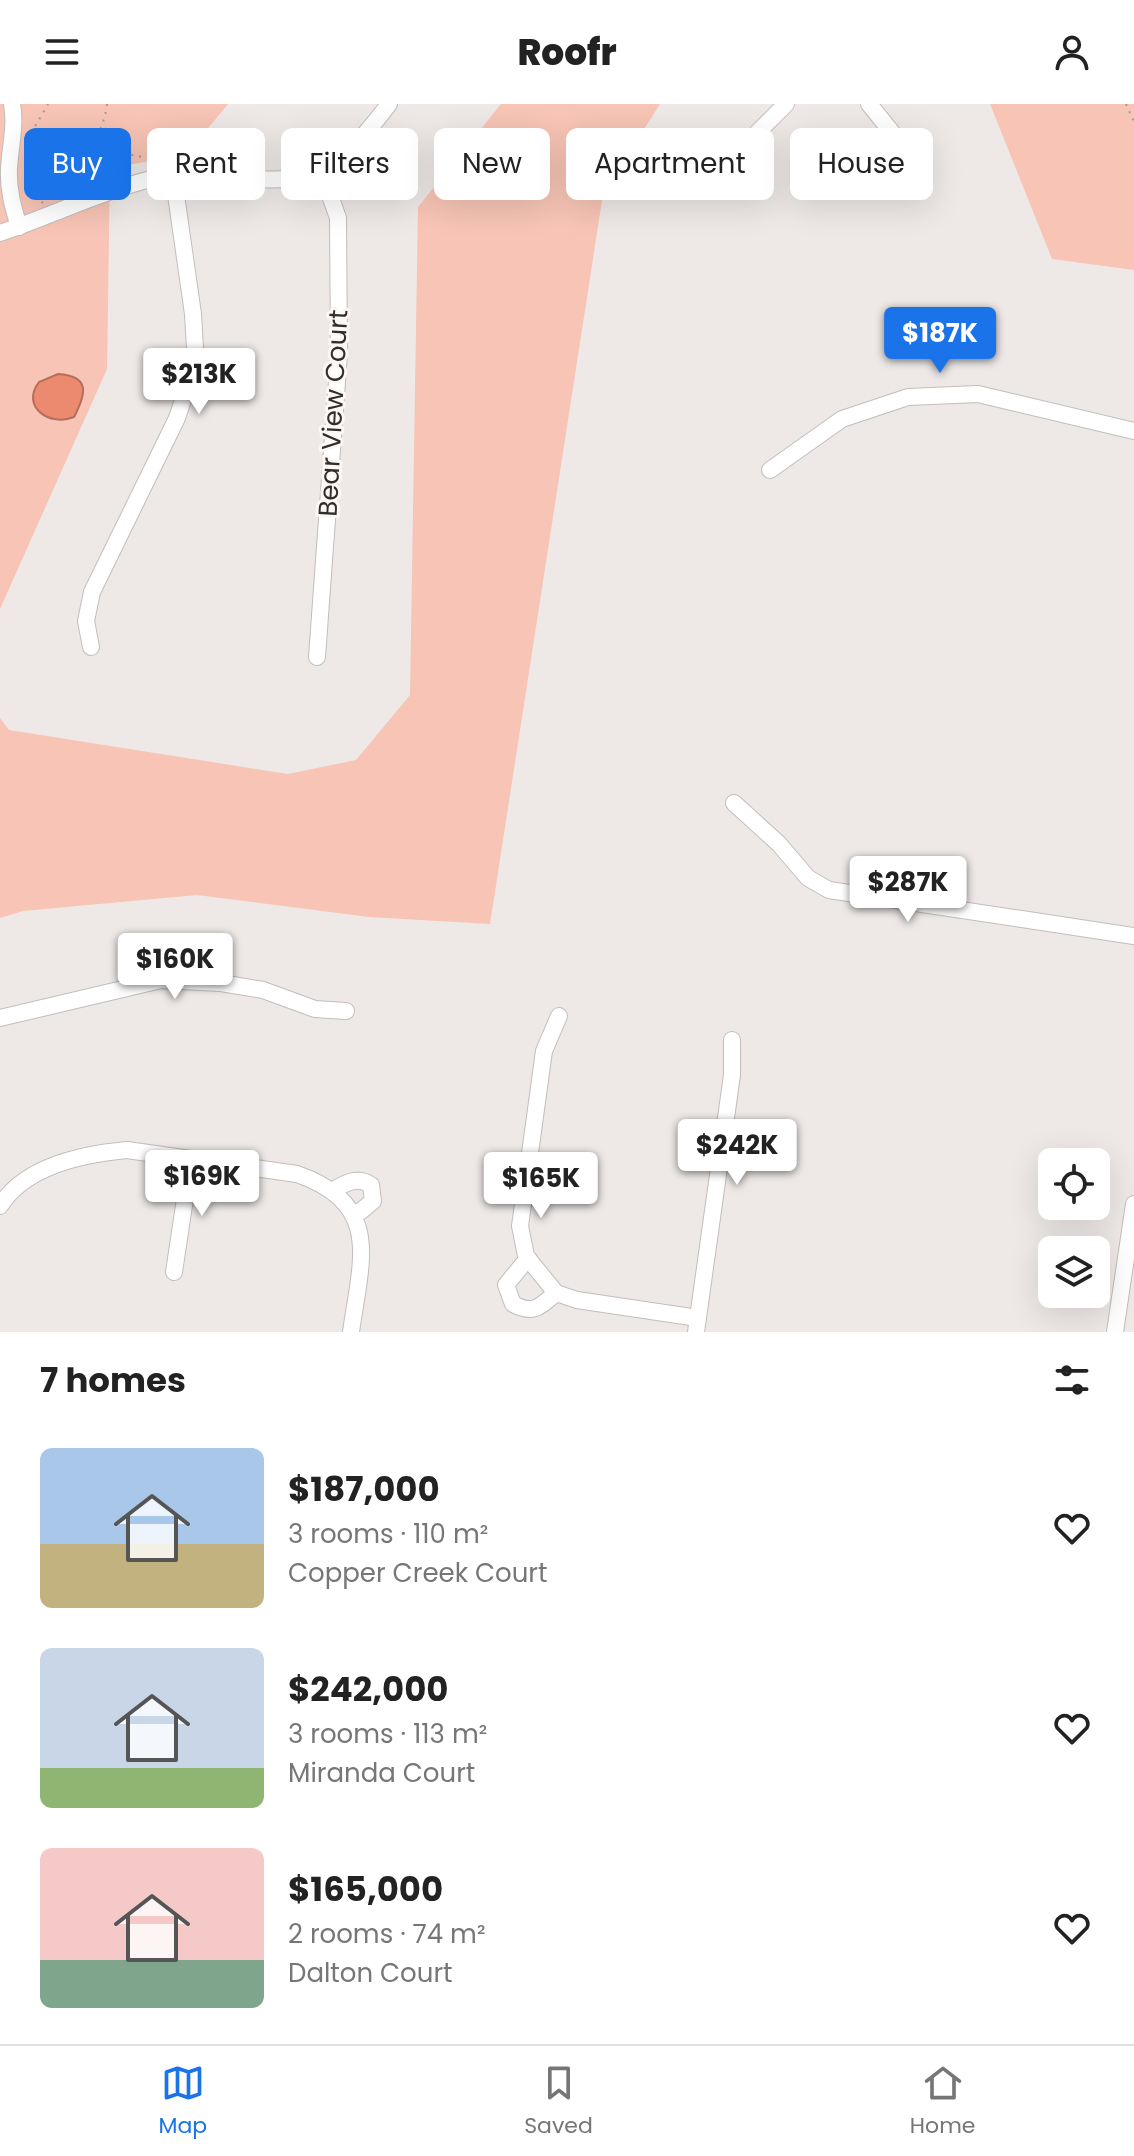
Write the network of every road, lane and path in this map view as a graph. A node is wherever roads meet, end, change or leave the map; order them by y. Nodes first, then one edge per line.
1 (12, 104) edge
2 (48, 104) edge
3 (107, 104) edge
4 (786, 104) edge
5 (869, 104) edge
6 (1126, 104) edge
7 (383, 107) edge
8 (1134, 122) edge
9 (104, 127) edge
10 (367, 128) edge
11 (762, 128) edge
12 (888, 128) edge
13 (147, 180) edge
14 (177, 200) edge
15 (332, 200) edge
16 (44, 203) dead end
17 (19, 227) junction
18 (0, 233) edge
19 (1134, 431) edge
20 (770, 470) dead end
21 (91, 647) dead end
22 (317, 657) dead end
23 (734, 803) dead end
24 (1134, 936) edge
25 (346, 1011) dead end
26 (559, 1016) dead end
27 (0, 1018) edge
28 (732, 1040) dead end
29 (191, 1159) junction
30 (332, 1191) junction
31 (1134, 1204) edge
32 (0, 1206) edge
33 (353, 1213) junction
34 (528, 1258) junction
35 (174, 1272) dead end
36 (556, 1293) junction
37 (697, 1325) edge
38 (351, 1332) edge
39 (1115, 1332) edge

1 - 17 street
2 - 16 path
3 - 9 path
4 - 11 street
5 - 12 street
6 - 8 path
7 - 10 street
13 - 17 street
14 - 21 street
15 - 22 street, Bear View Court
17 - 18 street
19 - 20 street
23 - 24 street
25 - 27 street
26 - 34 street
28 - 37 street
29 - 30 street
29 - 32 street
29 - 35 street
30 - 33 street
30 - 33 street
31 - 39 street
33 - 38 street
34 - 36 street
34 - 36 street
36 - 37 street

